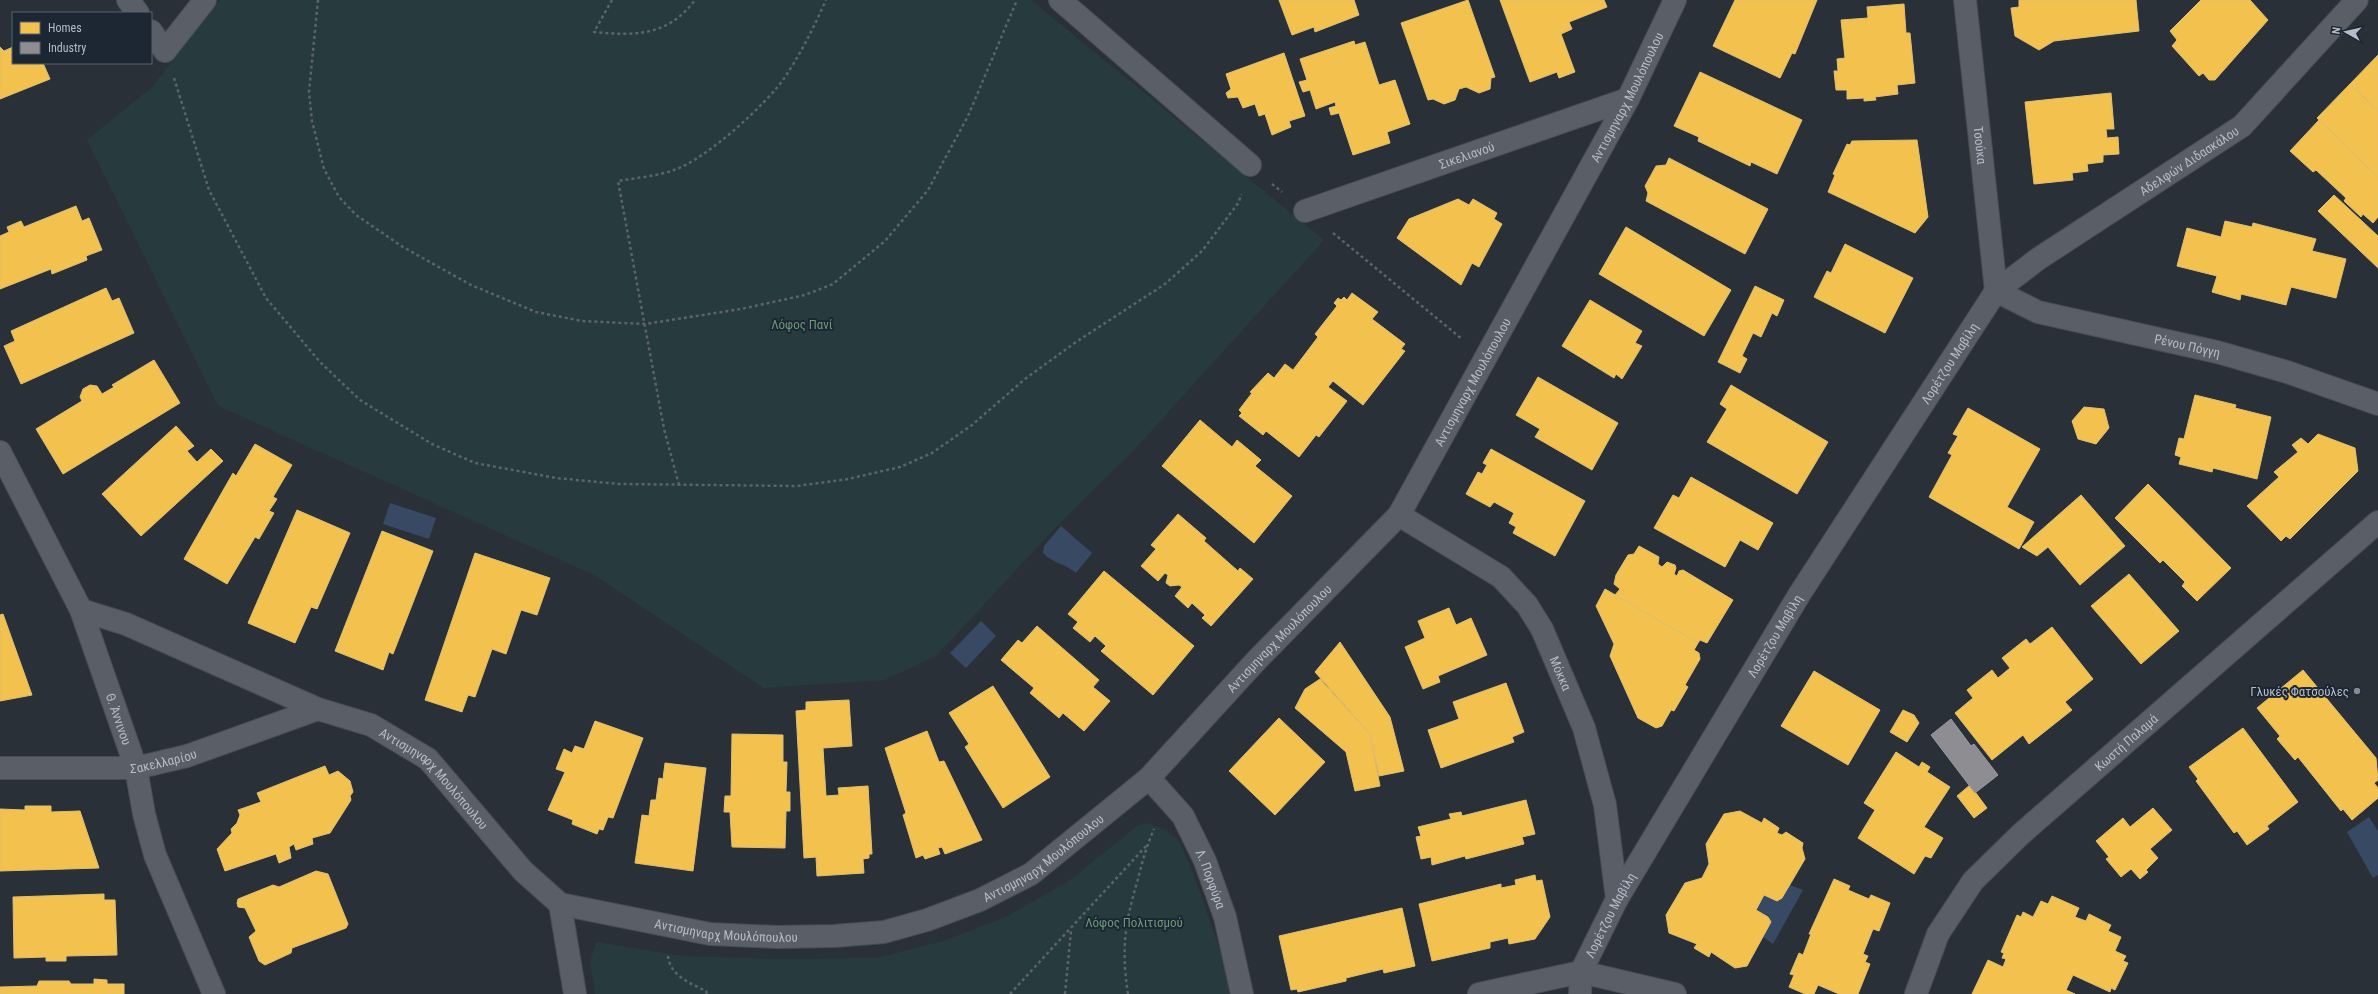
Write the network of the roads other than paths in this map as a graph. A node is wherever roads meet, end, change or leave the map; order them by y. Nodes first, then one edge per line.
1 (128, 0) edge
2 (205, 0) edge
3 (1060, 0) edge
4 (1675, 0) edge
5 (1965, 0) edge
6 (2357, 0) edge
7 (137, 12) edge
8 (152, 32) edge
9 (1628, 99) junction
10 (1250, 165) road end
11 (1305, 211) road end
12 (1996, 291) junction
13 (2378, 404) edge
14 (0, 452) edge
15 (1399, 515) junction
16 (2378, 522) edge
17 (81, 610) junction
18 (318, 710) junction
19 (0, 768) edge
20 (136, 768) junction
21 (1149, 778) junction
22 (1617, 900) junction
23 (560, 904) junction
24 (1581, 972) junction
25 (214, 994) edge
26 (575, 994) edge
27 (1242, 994) edge
28 (1479, 994) edge
29 (1580, 994) edge
30 (1676, 994) edge
31 (1916, 994) edge

1 - 7 street
2 - 8 street
3 - 10 street
4 - 9 street, Αντισμηναρχ Μουλόπουλου
5 - 12 street, Τσούκα
6 - 12 street, Αδελφών Διδασκάλου
9 - 11 street, Σικελιανού
9 - 15 street, Αντισμηναρχ Μουλόπουλου
12 - 13 street, Ρένου Πόγγη
12 - 22 street, Λορέτζου Μαβίλη
14 - 17 street, Θ. Άννινου
15 - 21 street, Αντισμηναρχ Μουλόπουλου
15 - 22 street, Μόκκα
16 - 31 street, Κωστή Παλαμά
17 - 18 street, Αντισμηναρχ Μουλόπουλου
17 - 20 street, Θ. Άννινου
18 - 20 street, Σακελλαρίου
18 - 23 street, Αντισμηναρχ Μουλόπουλου
19 - 20 street, Σακελλαρίου
20 - 25 street, Θ. Άννινου
21 - 23 street, Αντισμηναρχ Μουλόπουλου
21 - 27 street, Λ. Πορφύρα
22 - 24 street, Λορέτζου Μαβίλη
23 - 26 street
24 - 28 street
24 - 29 street, Λορέτζου Μαβίλη
24 - 30 street

